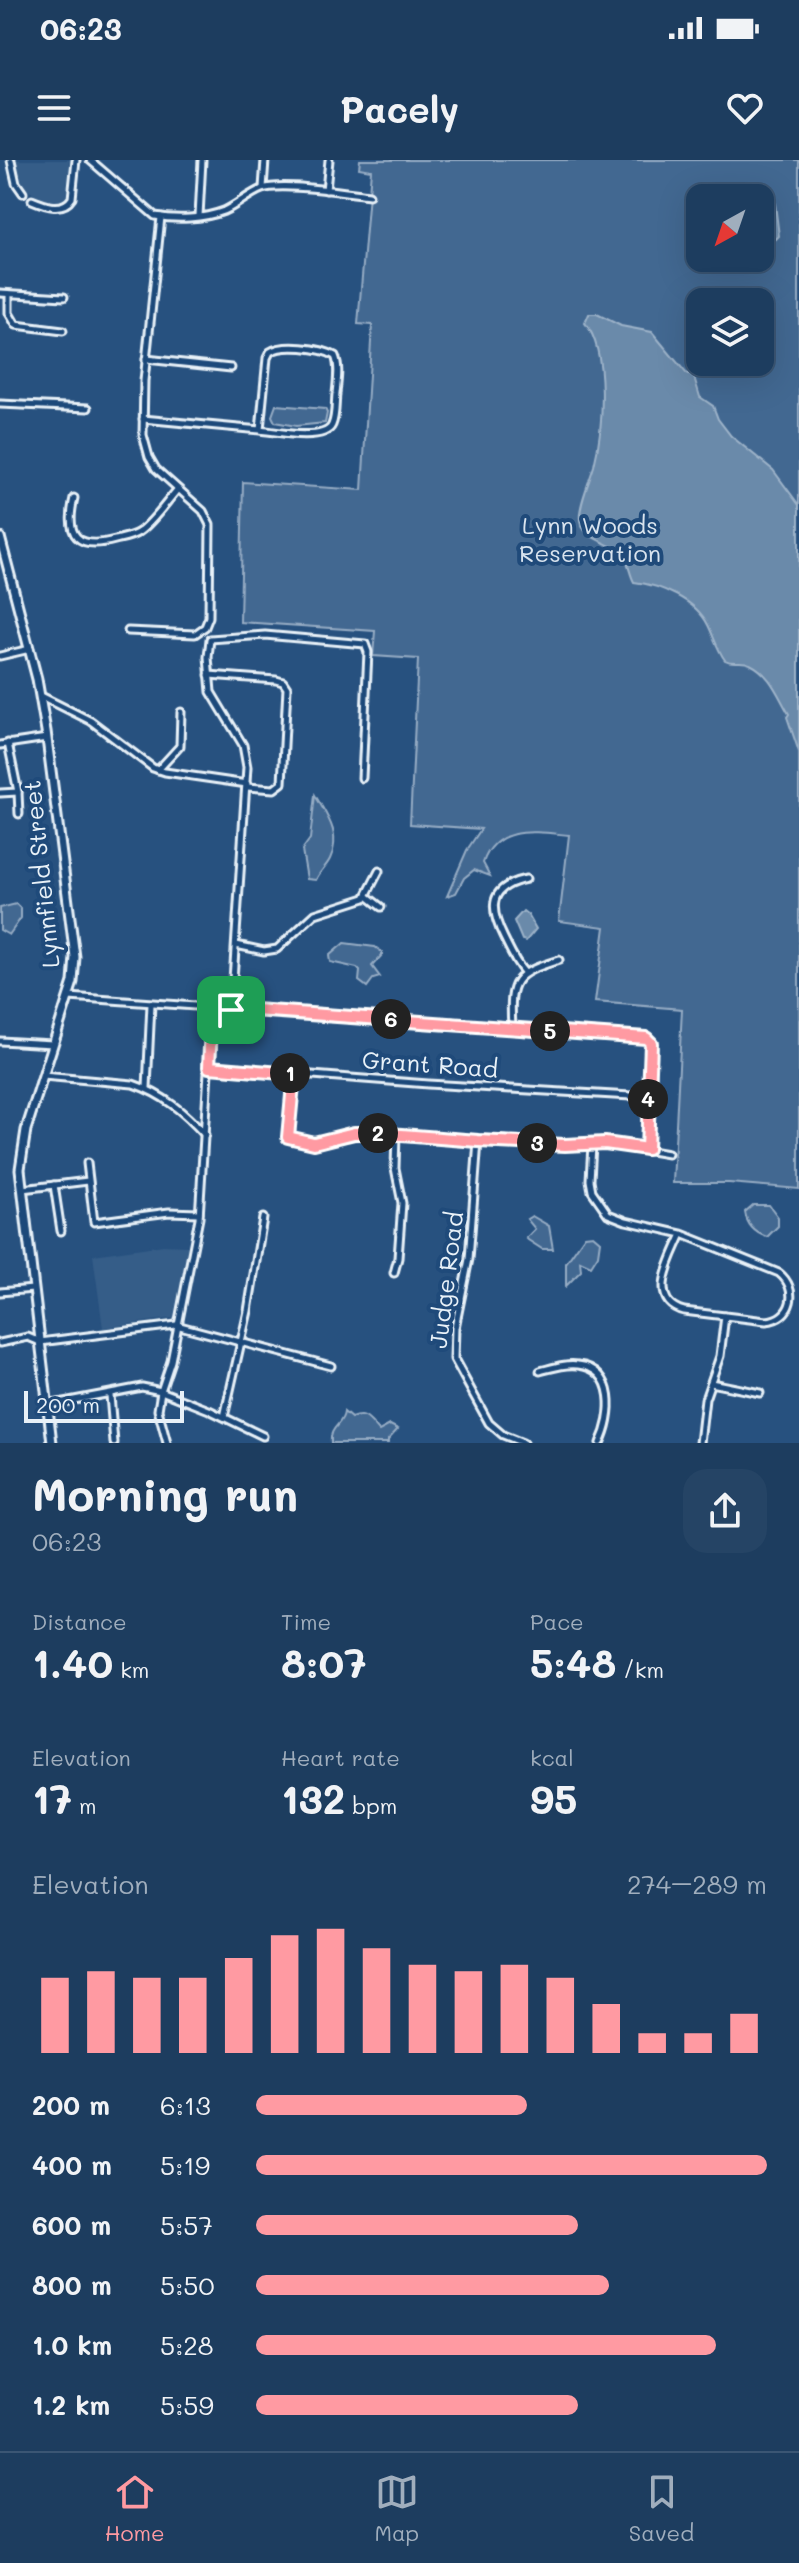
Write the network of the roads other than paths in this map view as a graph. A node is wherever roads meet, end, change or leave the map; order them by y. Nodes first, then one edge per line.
1 (11, 160) edge
2 (76, 160) edge
3 (90, 160) edge
4 (202, 160) edge
5 (265, 160) edge
6 (329, 160) edge
7 (263, 188) junction
8 (326, 190) junction
9 (20, 191) dead end
10 (369, 195) dead end
11 (32, 200) dead end
12 (199, 216) junction
13 (161, 217) junction
14 (0, 293) edge
15 (9, 294) junction
16 (64, 297) dead end
17 (63, 331) dead end
18 (146, 359) junction
19 (231, 368) dead end
20 (0, 404) edge
21 (88, 408) dead end
22 (142, 419) junction
23 (260, 430) junction
24 (177, 490) junction
25 (74, 498) dead end
26 (0, 537) edge
27 (128, 631) dead end
28 (30, 649) junction
29 (0, 656) edge
30 (209, 675) junction
31 (40, 695) junction
32 (181, 712) dead end
33 (47, 738) junction
34 (8, 743) junction
35 (0, 745) edge
36 (158, 770) junction
37 (362, 778) dead end
38 (247, 786) junction
39 (18, 792) junction
40 (0, 793) edge
41 (19, 814) dead end
42 (379, 871) dead end
43 (526, 879) dead end
44 (367, 896) junction
45 (381, 907) dead end
46 (236, 945) junction
47 (559, 960) dead end
48 (524, 972) junction
49 (69, 997) junction
50 (151, 1004) junction
51 (212, 1007) junction
52 (231, 1010) junction
53 (512, 1027) junction
54 (0, 1041) edge
55 (54, 1044) junction
56 (209, 1067) junction
57 (294, 1074) junction
58 (43, 1076) junction
59 (147, 1088) junction
60 (648, 1097) junction
61 (396, 1134) junction
62 (205, 1136) junction
63 (478, 1141) junction
64 (592, 1144) junction
65 (647, 1149) junction
66 (668, 1154) dead end
67 (87, 1163) dead end
68 (88, 1181) junction
69 (54, 1185) junction
70 (21, 1189) junction
71 (199, 1213) junction
72 (263, 1218) dead end
73 (61, 1231) dead end
74 (682, 1234) junction
75 (394, 1273) dead end
76 (33, 1289) junction
77 (0, 1292) edge
78 (725, 1316) junction
79 (178, 1325) junction
80 (242, 1341) junction
81 (40, 1342) junction
82 (0, 1343) edge
83 (331, 1366) dead end
84 (540, 1371) dead end
85 (711, 1383) junction
86 (161, 1391) junction
87 (760, 1393) dead end
88 (110, 1395) junction
89 (48, 1405) junction
90 (224, 1417) junction
91 (263, 1436) dead end
92 (52, 1443) edge
93 (114, 1443) edge
94 (167, 1443) edge
95 (523, 1443) edge
96 (600, 1443) edge
97 (700, 1443) edge

1 - 9 street
2 - 11 street
3 - 13 street
4 - 12 street
5 - 7 street
6 - 8 street
7 - 8 street
7 - 12 street
8 - 10 street
12 - 13 street
13 - 18 street
14 - 15 street
15 - 16 street
15 - 17 street
18 - 19 street
18 - 22 street
20 - 21 street
22 - 23 street
22 - 24 street
23 - 23 street
24 - 25 street
24 - 27 street
26 - 28 main road, Lynnfield Street
28 - 29 street
28 - 31 main road, Lynnfield Street
30 - 37 street
30 - 38 street
30 - 38 street
31 - 33 main road, Lynnfield Street
31 - 36 street
32 - 36 street
33 - 34 street
33 - 49 main road, Lynnfield Street
34 - 35 street
34 - 39 street
36 - 38 street
38 - 46 street
39 - 40 street
39 - 41 street
42 - 44 street
43 - 48 street
44 - 45 street
44 - 46 street
46 - 52 street
47 - 48 street
48 - 53 street
49 - 50 street
49 - 55 main road, Lynnfield Street
50 - 51 street
50 - 59 street
51 - 52 street
51 - 56 street
52 - 53 street
53 - 60 street
54 - 55 street
55 - 58 main road, Lynnfield Street
56 - 57 street, Grant Road
56 - 62 street
57 - 60 street, Grant Road
57 - 61 street
58 - 59 street
58 - 70 main road, Lynnfield Street
59 - 62 street
60 - 65 street
61 - 63 street
61 - 75 street
62 - 71 street
63 - 64 street
63 - 95 street, Judge Road
64 - 65 street
64 - 74 street
65 - 66 street
67 - 68 street
68 - 69 street
68 - 71 street
69 - 70 street
69 - 73 street
70 - 76 main road, Lynnfield Street
71 - 79 street
72 - 80 street
74 - 78 street
74 - 78 street
76 - 77 street
76 - 81 main road, Lynnfield Street
78 - 85 street
79 - 80 street
79 - 81 street
79 - 86 street
80 - 83 street
80 - 90 street
81 - 82 street
81 - 89 main road, Lynnfield Street
84 - 96 street
85 - 87 street
85 - 97 street
86 - 88 street
86 - 90 street
86 - 94 street
88 - 89 street
88 - 93 street
89 - 92 main road, Lynnfield Street
90 - 91 street

